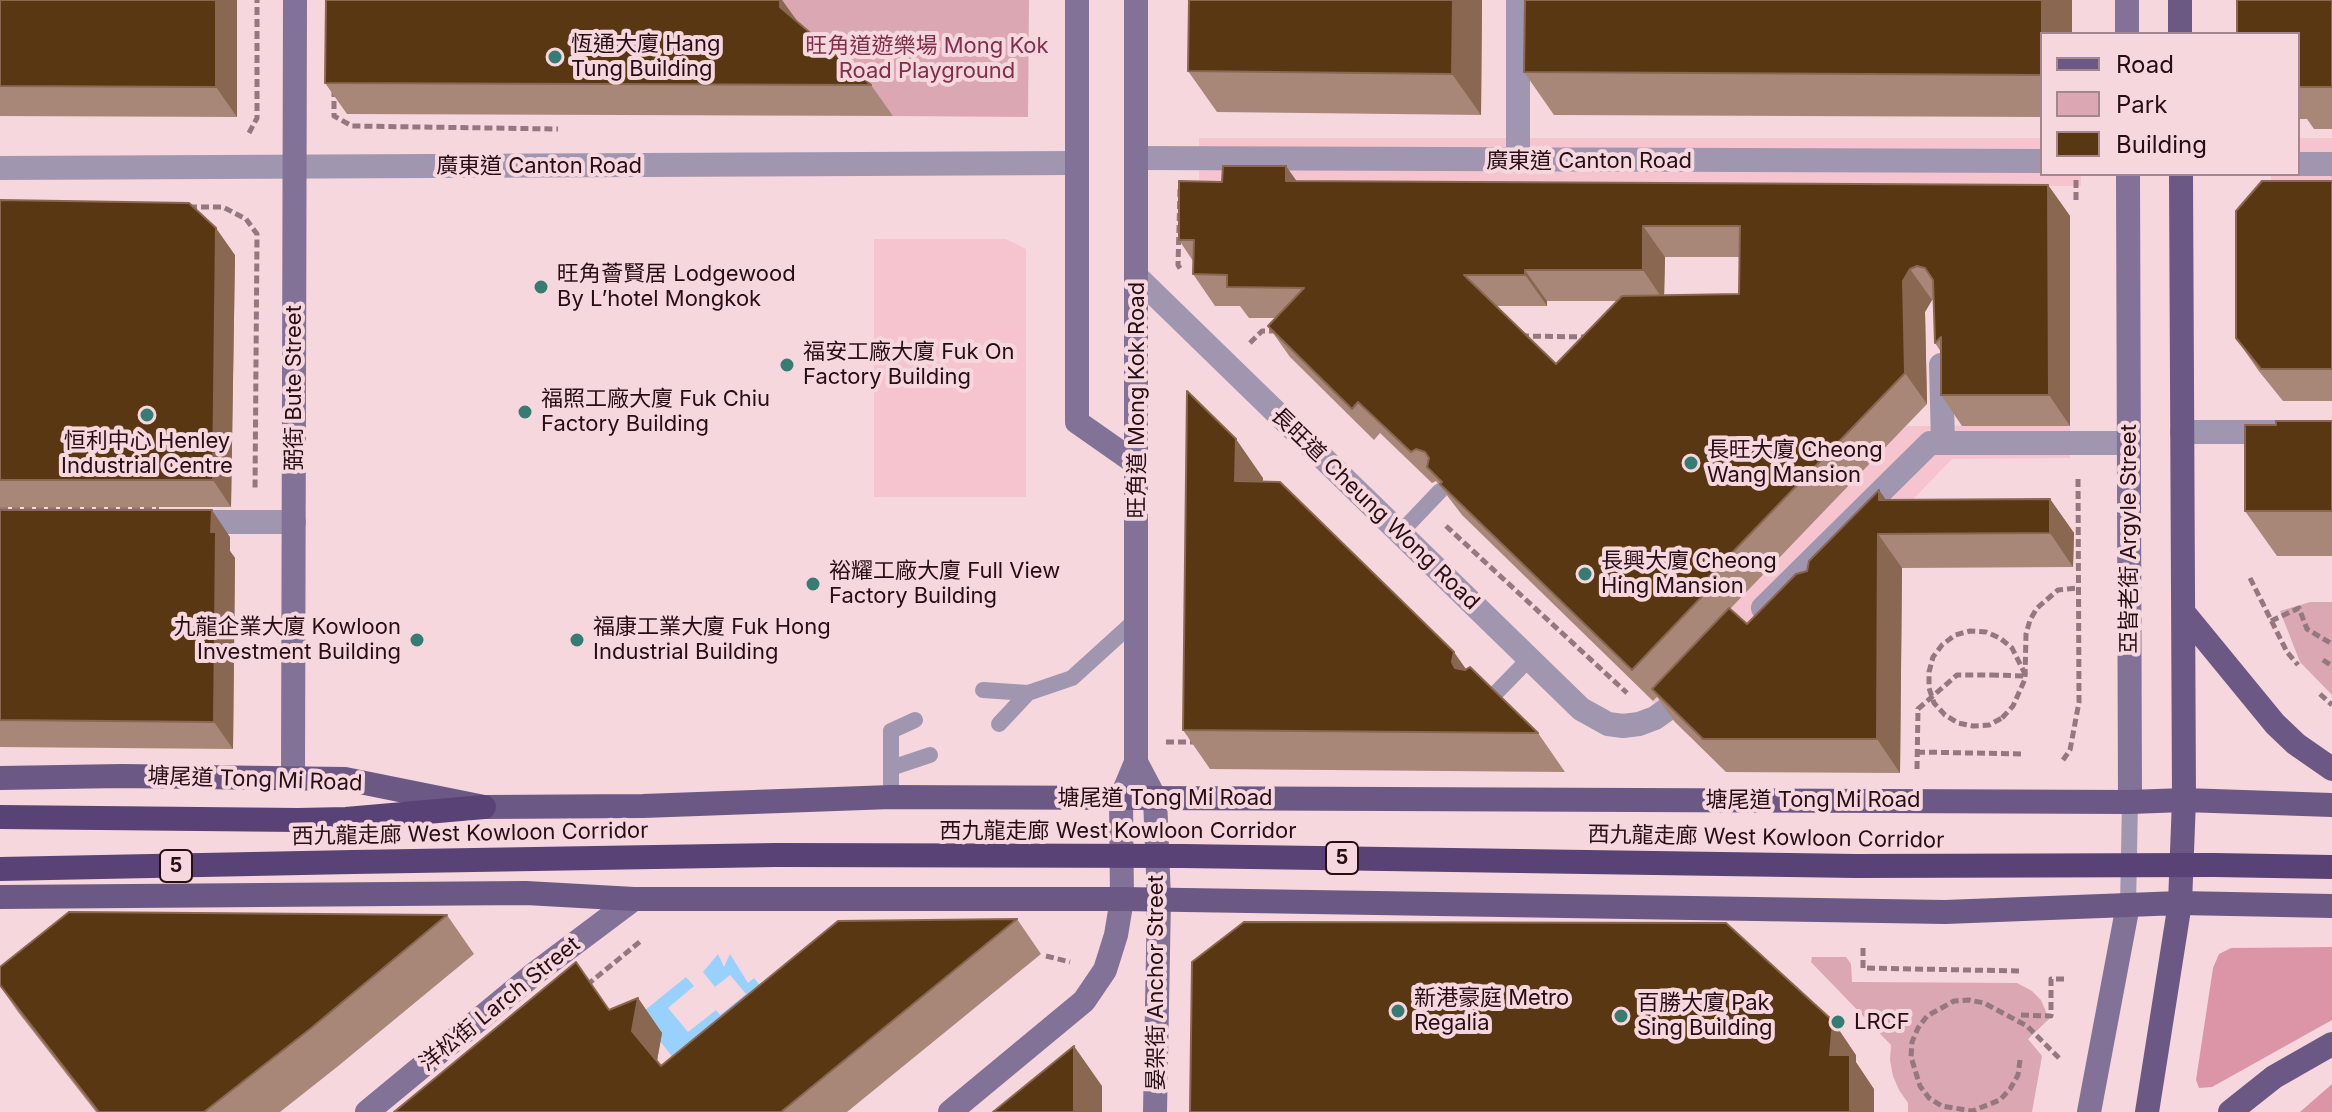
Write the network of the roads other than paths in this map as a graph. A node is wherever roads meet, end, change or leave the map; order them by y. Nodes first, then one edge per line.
1 (295, 0) edge
2 (1077, 0) edge
3 (1136, 0) edge
4 (1518, 0) edge
5 (2127, 0) edge
6 (2180, 0) edge
7 (2127, 32) edge
8 (2180, 32) edge
9 (1137, 158) junction
10 (1518, 161) junction
11 (2040, 161) edge
12 (1077, 163) junction
13 (2300, 164) edge
14 (2332, 164) edge
15 (0, 168) edge
16 (294, 168) junction
17 (2128, 176) edge
18 (2181, 176) edge
19 (1137, 277) junction
20 (1941, 340) edge
21 (2182, 432) junction
22 (2332, 432) edge
23 (1943, 443) junction
24 (2129, 443) junction
25 (1137, 464) junction
26 (1440, 491) edge
27 (165, 515) edge
28 (294, 522) junction
29 (1400, 533) junction
30 (2184, 613) junction
31 (1137, 619) junction
32 (1743, 629) edge
33 (1529, 659) junction
34 (1701, 674) edge
35 (983, 690) dead end
36 (1028, 693) junction
37 (1490, 699) edge
38 (915, 720) dead end
39 (999, 724) dead end
40 (930, 755) dead end
41 (1136, 762) junction
42 (891, 768) junction
43 (2332, 769) edge
44 (293, 777) junction
45 (0, 778) edge
46 (891, 797) junction
47 (1121, 798) junction
48 (1155, 798) junction
49 (2184, 800) junction
50 (2130, 802) junction
51 (2332, 805) edge
52 (484, 807) junction
53 (0, 817) edge
54 (2332, 867) edge
55 (0, 869) edge
56 (0, 897) edge
57 (634, 899) junction
58 (1122, 899) junction
59 (1159, 899) junction
60 (2180, 903) junction
61 (2128, 905) junction
62 (2332, 906) edge
63 (2332, 1044) edge
64 (367, 1112) edge
65 (950, 1112) edge
66 (1155, 1112) edge
67 (2089, 1112) edge
68 (2147, 1112) edge
69 (2230, 1112) edge

1 - 16 street, 弼街 Bute Street
2 - 12 street
3 - 9 street, 旺角道 Mong Kok Road
4 - 10 street
5 - 7 street
6 - 8 main road
9 - 10 street, 廣東道 Canton Road
9 - 19 street, 旺角道 Mong Kok Road
10 - 11 street, 廣東道 Canton Road
12 - 16 street, 廣東道 Canton Road
12 - 25 street
13 - 14 street
15 - 16 street, 廣東道 Canton Road
16 - 28 street, 弼街 Bute Street
17 - 24 street, 亞皆老街 Argyle Street
18 - 21 main road
19 - 25 street, 旺角道 Mong Kok Road
19 - 29 street, 長旺道 Cheung Wong Road
20 - 23 street
21 - 22 street
21 - 30 main road
23 - 24 street
23 - 32 street
24 - 50 street, 亞皆老街 Argyle Street
25 - 31 street, 旺角道 Mong Kok Road
26 - 29 lane
27 - 28 street
28 - 44 street, 弼街 Bute Street
29 - 33 street, 長旺道 Cheung Wong Road
30 - 43 main road
30 - 49 main road
31 - 36 lane
31 - 41 street, 旺角道 Mong Kok Road
33 - 34 street, 長旺道 Cheung Wong Road
33 - 37 lane
35 - 36 lane
36 - 39 lane
38 - 42 lane
40 - 42 lane
41 - 47 street, 旺角道 Mong Kok Road
41 - 48 street, 晏架街 Anchor Street
42 - 46 lane
44 - 45 main road, 塘尾道 Tong Mi Road
44 - 52 main road, 塘尾道 Tong Mi Road
46 - 47 main road, 塘尾道 Tong Mi Road
46 - 52 main road, 塘尾道 Tong Mi Road
47 - 48 main road, 塘尾道 Tong Mi Road
47 - 58 street
48 - 50 main road, 塘尾道 Tong Mi Road
48 - 59 street, 晏架街 Anchor Street
49 - 50 main road, 塘尾道 Tong Mi Road
49 - 51 main road, 塘尾道 Tong Mi Road
49 - 60 main road
50 - 61 lane, 亞皆老街 Argyle Street
52 - 53 highway
54 - 55 highway, 西九龍走廊 West Kowloon Corridor / 5, bridge
56 - 57 main road
57 - 58 main road
57 - 64 street, 洋松街 Larch Street
58 - 59 main road
58 - 65 street
59 - 61 main road
59 - 66 street, 晏架街 Anchor Street
60 - 61 main road
60 - 62 main road
60 - 68 main road
61 - 67 street
63 - 69 main road

